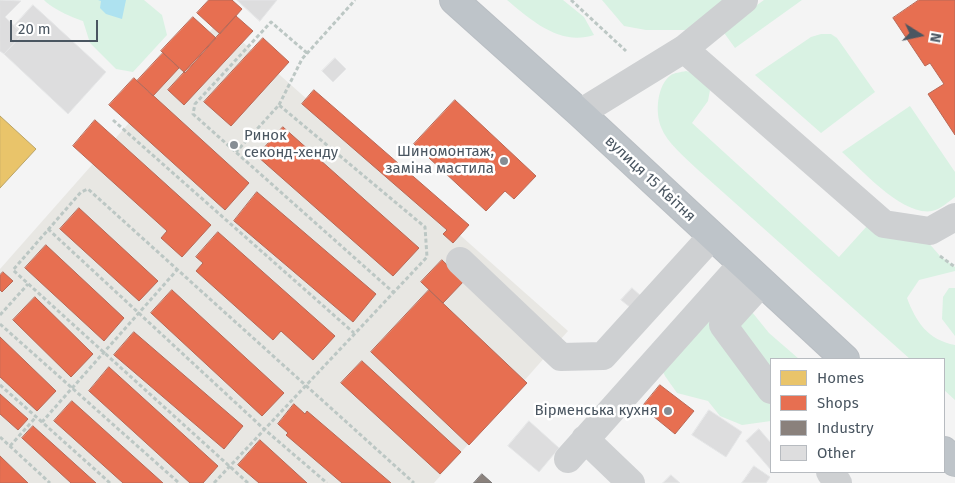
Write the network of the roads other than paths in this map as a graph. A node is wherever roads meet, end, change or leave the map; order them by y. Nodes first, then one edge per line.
1 (454, 0) edge
2 (744, 0) edge
3 (684, 49) junction
4 (580, 113) junction
5 (955, 217) edge
6 (712, 236) junction
7 (460, 261) dead end
8 (742, 264) junction
9 (762, 282) junction
10 (844, 358) edge
11 (770, 389) edge
12 (585, 439) junction
13 (945, 452) edge
14 (568, 459) dead end
15 (955, 462) edge
16 (631, 483) edge

1 - 4 highway, вулиця 15 Квітня
2 - 3 street
3 - 4 street
3 - 5 street
4 - 6 highway, вулиця 15 Квітня
6 - 7 street
6 - 8 highway, вулиця 15 Квітня
8 - 9 highway, вулиця 15 Квітня
8 - 12 street
9 - 10 highway, вулиця 15 Квітня
9 - 11 street
12 - 14 street
12 - 16 street
13 - 15 highway

